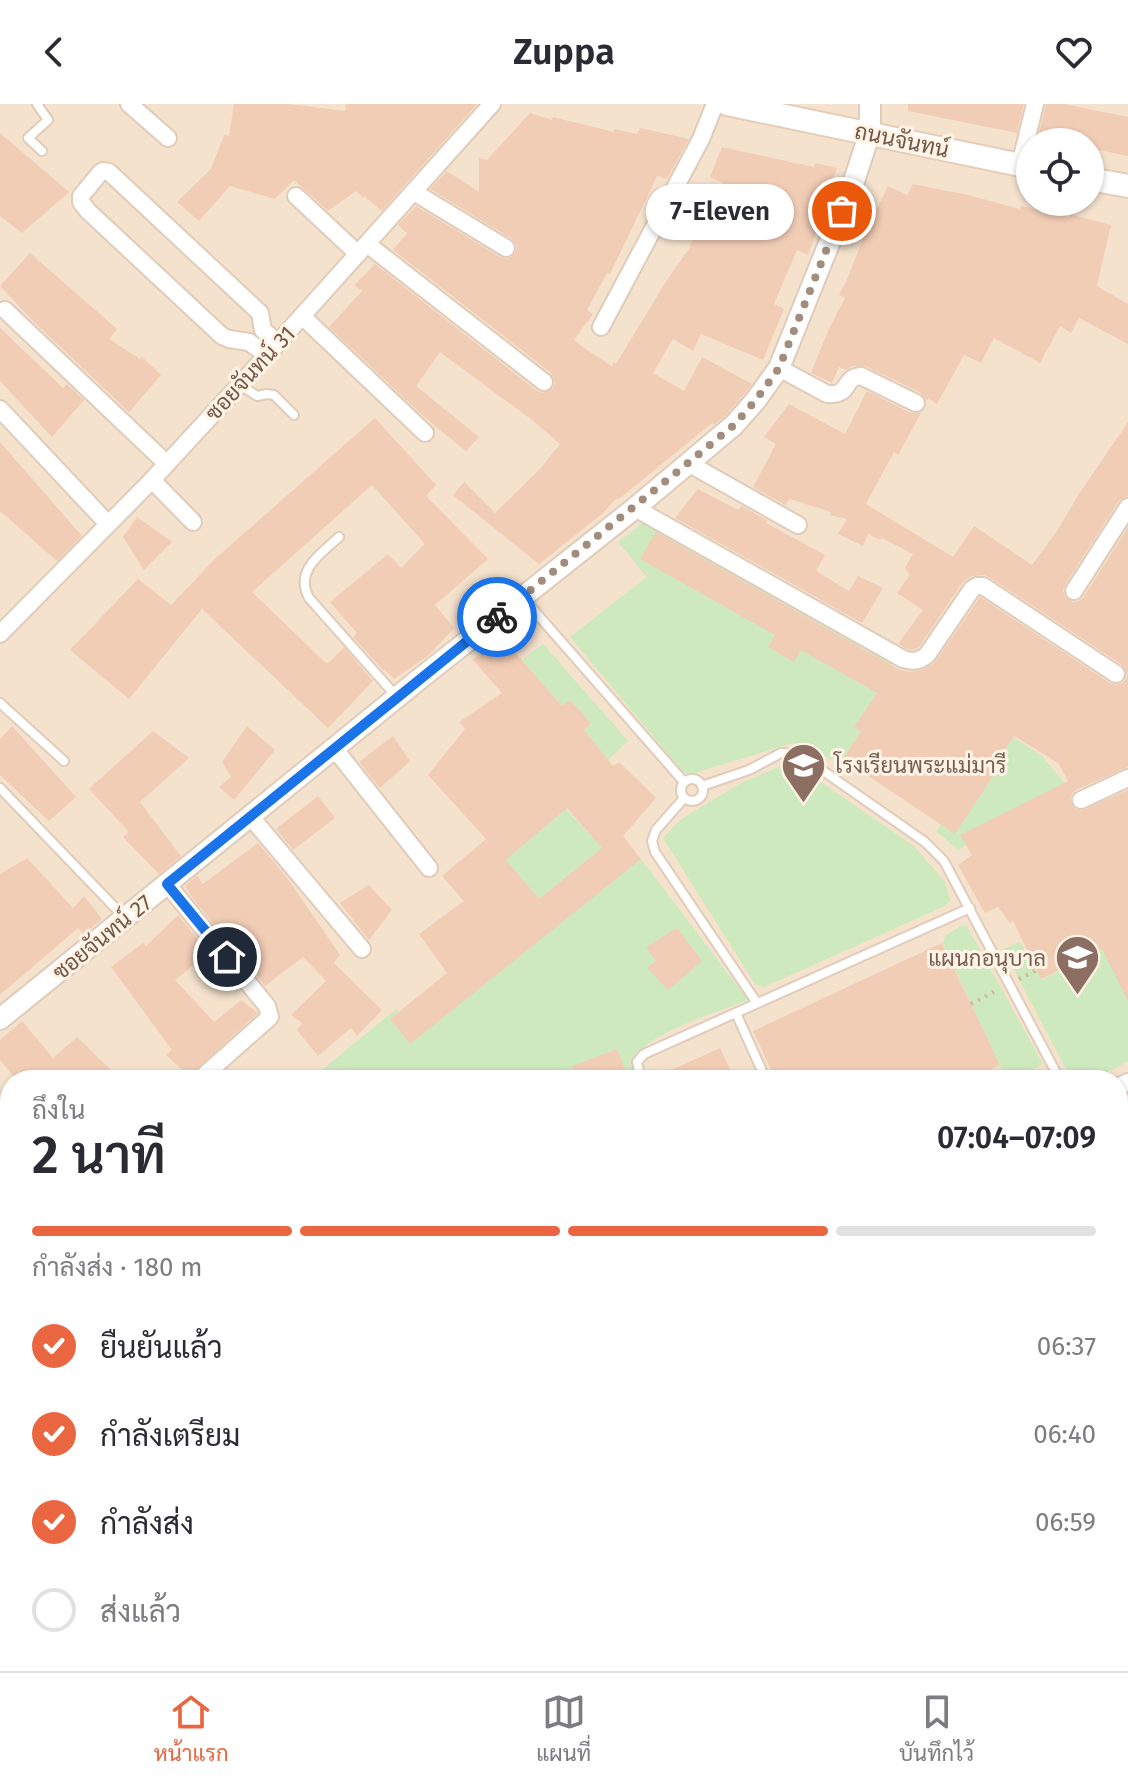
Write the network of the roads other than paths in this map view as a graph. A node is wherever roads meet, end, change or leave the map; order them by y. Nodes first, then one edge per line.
1 (37, 104) edge
2 (129, 104) edge
3 (492, 104) edge
4 (715, 104) edge
5 (727, 104) edge
6 (870, 104) edge
7 (1035, 104) edge
8 (1031, 128) edge
9 (870, 132) junction
10 (168, 138) dead end
11 (42, 151) dead end
12 (1016, 164) edge
13 (1104, 182) edge
14 (1128, 186) edge
15 (414, 192) junction
16 (296, 196) dead end
17 (506, 248) dead end
18 (362, 249) junction
19 (5, 310) dead end
20 (302, 316) junction
21 (601, 327) dead end
22 (272, 349) junction
23 (779, 368) junction
24 (544, 382) dead end
25 (240, 385) junction
26 (916, 403) dead end
27 (0, 409) edge
28 (294, 415) dead end
29 (425, 433) dead end
30 (166, 463) junction
31 (688, 463) junction
32 (152, 480) junction
33 (1128, 507) edge
34 (635, 508) junction
35 (193, 522) dead end
36 (108, 524) junction
37 (798, 525) dead end
38 (339, 537) dead end
39 (1074, 591) dead end
40 (522, 597) junction
41 (0, 610) edge
42 (3, 631) edge
43 (1116, 674) dead end
44 (398, 697) junction
45 (0, 703) edge
46 (334, 748) junction
47 (64, 761) dead end
48 (1128, 778) edge
49 (684, 782) junction
50 (702, 786) junction
51 (0, 788) edge
52 (684, 798) junction
53 (1081, 800) dead end
54 (250, 816) junction
55 (429, 868) dead end
56 (167, 884) junction
57 (970, 908) junction
58 (125, 918) junction
59 (362, 949) dead end
60 (757, 1003) junction
61 (736, 1013) junction
62 (0, 1019) edge
63 (210, 1070) edge
64 (639, 1070) edge
65 (762, 1070) edge
66 (1055, 1070) edge

1 - 11 lane
2 - 10 street
3 - 15 street, ซอยจันทน์ 31
4 - 21 street
5 - 9 main road, ถนนจันทน์
6 - 9 street, ซอยจันทน์ 27
7 - 8 street
9 - 12 main road, ถนนจันทน์
9 - 23 street, ซอยจันทน์ 27
13 - 14 main road
15 - 17 street
15 - 18 street, ซอยจันทน์ 31
16 - 18 street
18 - 20 street, ซอยจันทน์ 31
18 - 24 street
19 - 30 street
20 - 22 street, ซอยจันทน์ 31
20 - 29 street
22 - 22 street
22 - 25 street, ซอยจันทน์ 31
23 - 26 street
23 - 31 street, ซอยจันทน์ 27
25 - 28 lane
25 - 30 street, ซอยจันทน์ 31
27 - 36 street
30 - 32 street, ซอยจันทน์ 31
31 - 34 street, ซอยจันทน์ 27
31 - 37 street
32 - 35 street
32 - 36 street, ซอยจันทน์ 31
33 - 39 street
34 - 40 street, ซอยจันทน์ 27
34 - 43 street
36 - 42 street, ซอยจันทน์ 31
38 - 44 lane
40 - 44 street, ซอยจันทน์ 27
40 - 49 lane
41 - 42 street
44 - 46 street, ซอยจันทน์ 27
45 - 47 lane
46 - 54 street, ซอยจันทน์ 27
46 - 55 street
48 - 53 street
49 - 50 lane
49 - 52 lane
50 - 52 lane
50 - 57 lane
51 - 58 lane
52 - 60 lane
54 - 56 street, ซอยจันทน์ 27
54 - 59 street
56 - 58 street, ซอยจันทน์ 27
56 - 63 street
57 - 60 lane
57 - 66 lane
58 - 62 street, ซอยจันทน์ 27
60 - 61 lane
61 - 64 lane
61 - 65 lane

